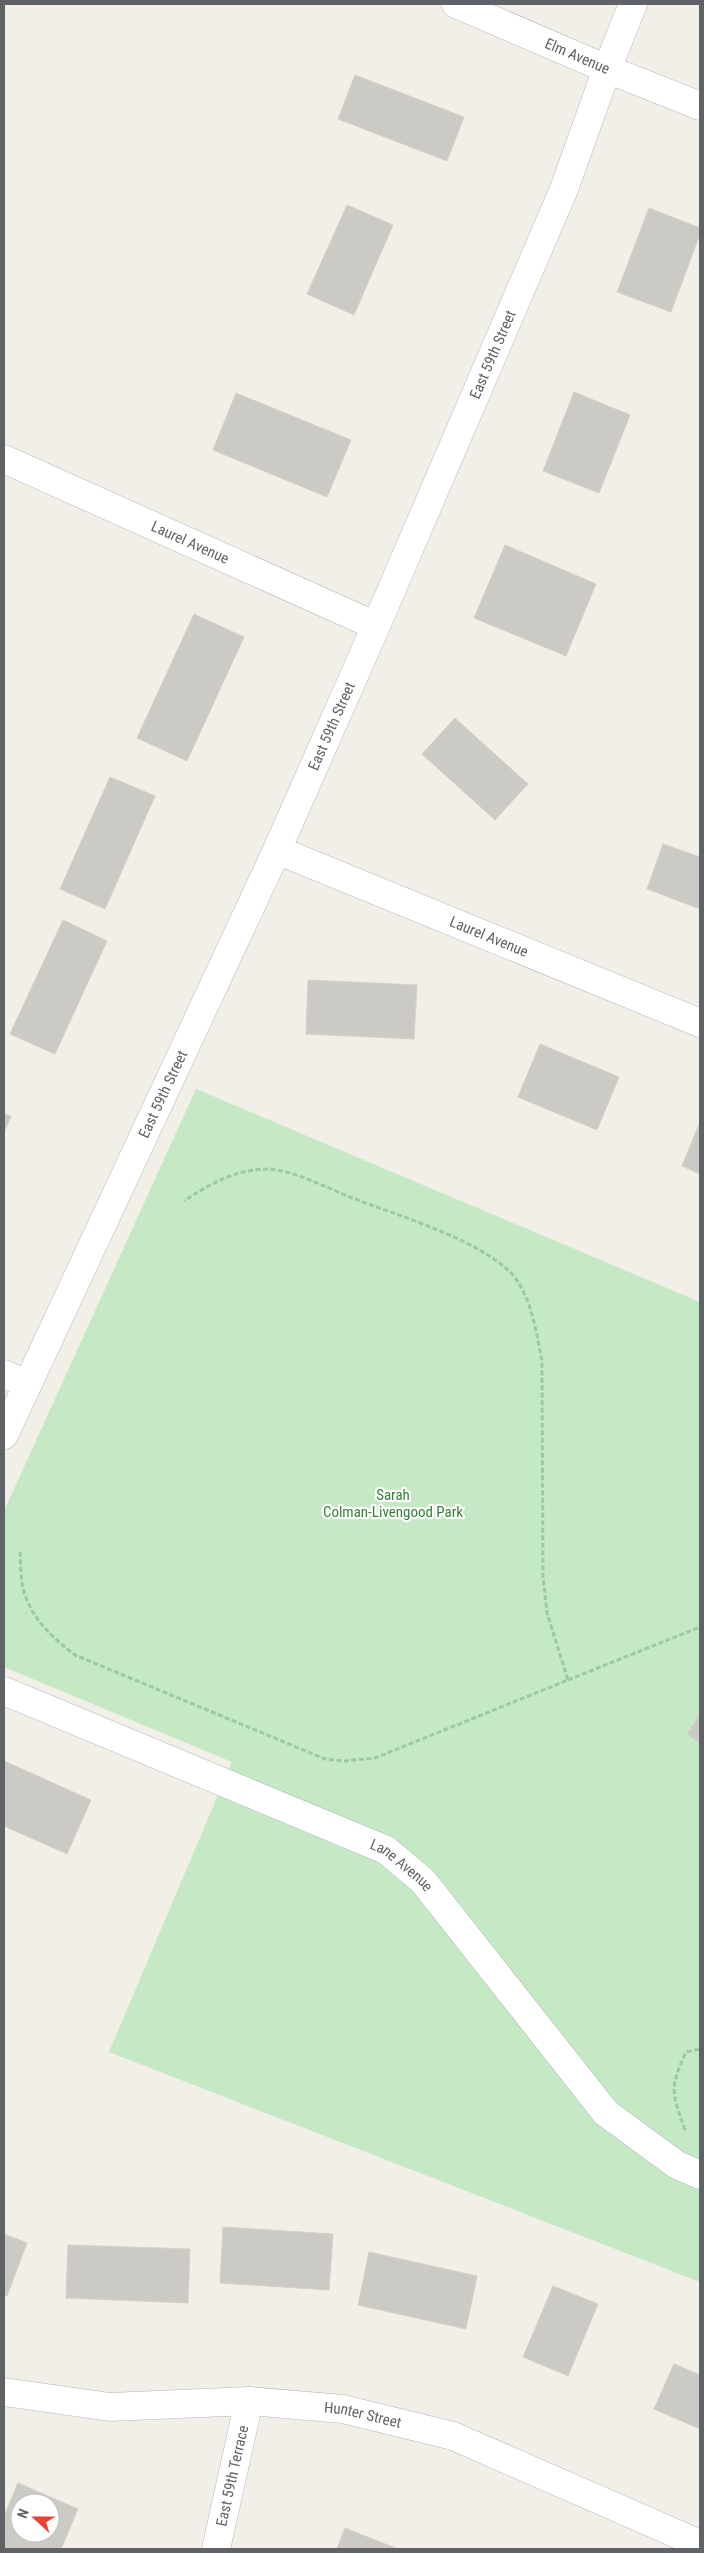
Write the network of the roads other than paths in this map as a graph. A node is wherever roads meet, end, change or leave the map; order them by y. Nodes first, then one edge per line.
1 (456, 4) edge
2 (633, 4) edge
3 (607, 69) junction
4 (700, 106) edge
5 (4, 459) edge
6 (376, 626) junction
7 (277, 850) junction
8 (700, 1022) edge
9 (15, 1379) edge
10 (4, 1435) edge
11 (4, 1691) edge
12 (700, 2175) edge
13 (4, 2392) edge
14 (249, 2401) junction
15 (700, 2544) edge
16 (216, 2549) edge

1 - 3 street, Elm Avenue
2 - 3 street, East 59th Street
3 - 4 street, Elm Avenue
3 - 6 street, East 59th Street
5 - 6 street, Laurel Avenue
6 - 7 street, East 59th Street
7 - 8 street, Laurel Avenue
7 - 9 street, East 59th Street
9 - 10 street, East 59th Street
11 - 12 street, Lane Avenue
13 - 14 street, Hunter Street
14 - 15 street, Hunter Street
14 - 16 street, East 59th Terrace

